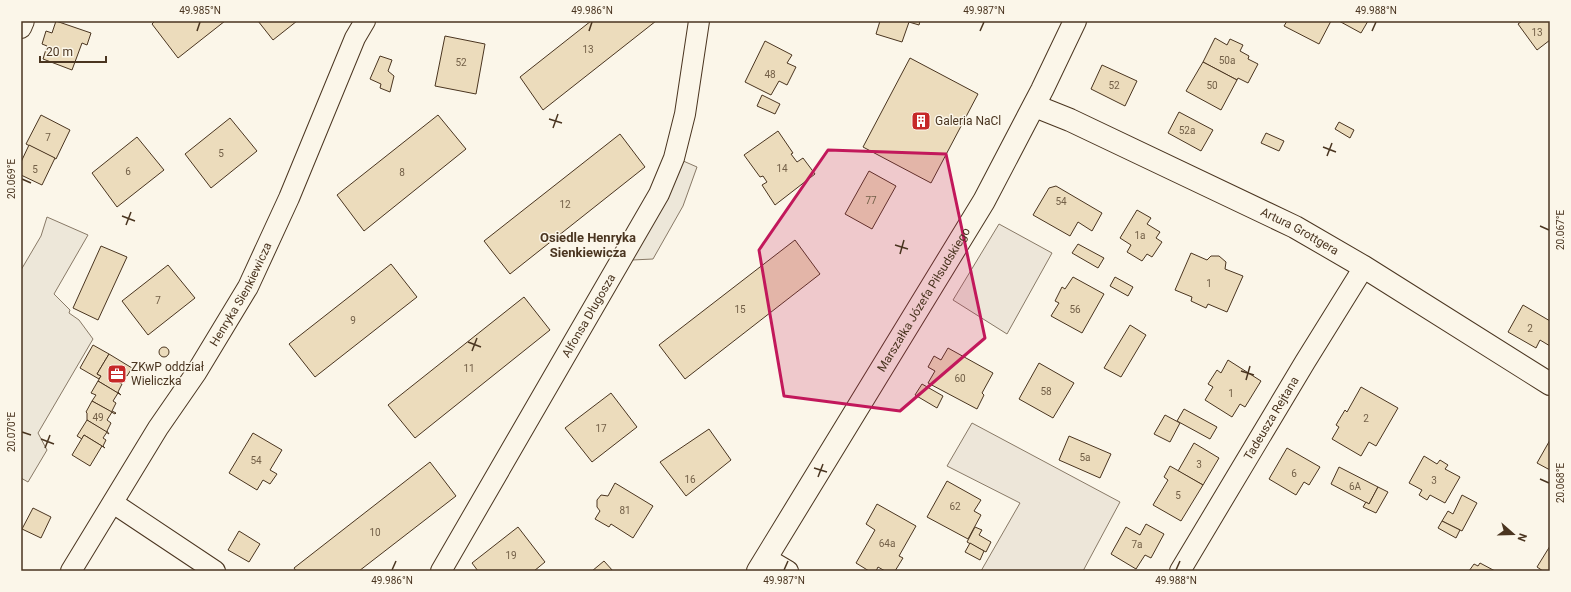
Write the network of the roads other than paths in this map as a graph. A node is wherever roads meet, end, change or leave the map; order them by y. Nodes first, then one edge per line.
1 (24, 21) edge
2 (364, 21) edge
3 (699, 21) edge
4 (1075, 21) edge
5 (21, 28) edge
6 (1034, 106) junction
7 (1364, 267) junction
8 (1550, 384) edge
9 (112, 503) junction
10 (762, 565) edge
11 (71, 571) edge
12 (215, 571) edge
13 (441, 571) edge
14 (788, 571) edge
15 (1180, 571) edge

1 - 5 street
2 - 9 street, Henryka Sienkiewicza
3 - 13 street, Alfonsa Długosza
4 - 6 main road, Marszałka Józefa Piłsudskiego
6 - 7 main road, Artura Grottgera
6 - 10 main road, Marszałka Józefa Piłsudskiego
7 - 8 main road, Artura Grottgera
7 - 15 street, Tadeusza Rejtana
9 - 11 street, Henryka Sienkiewicza
9 - 12 street
10 - 14 street

